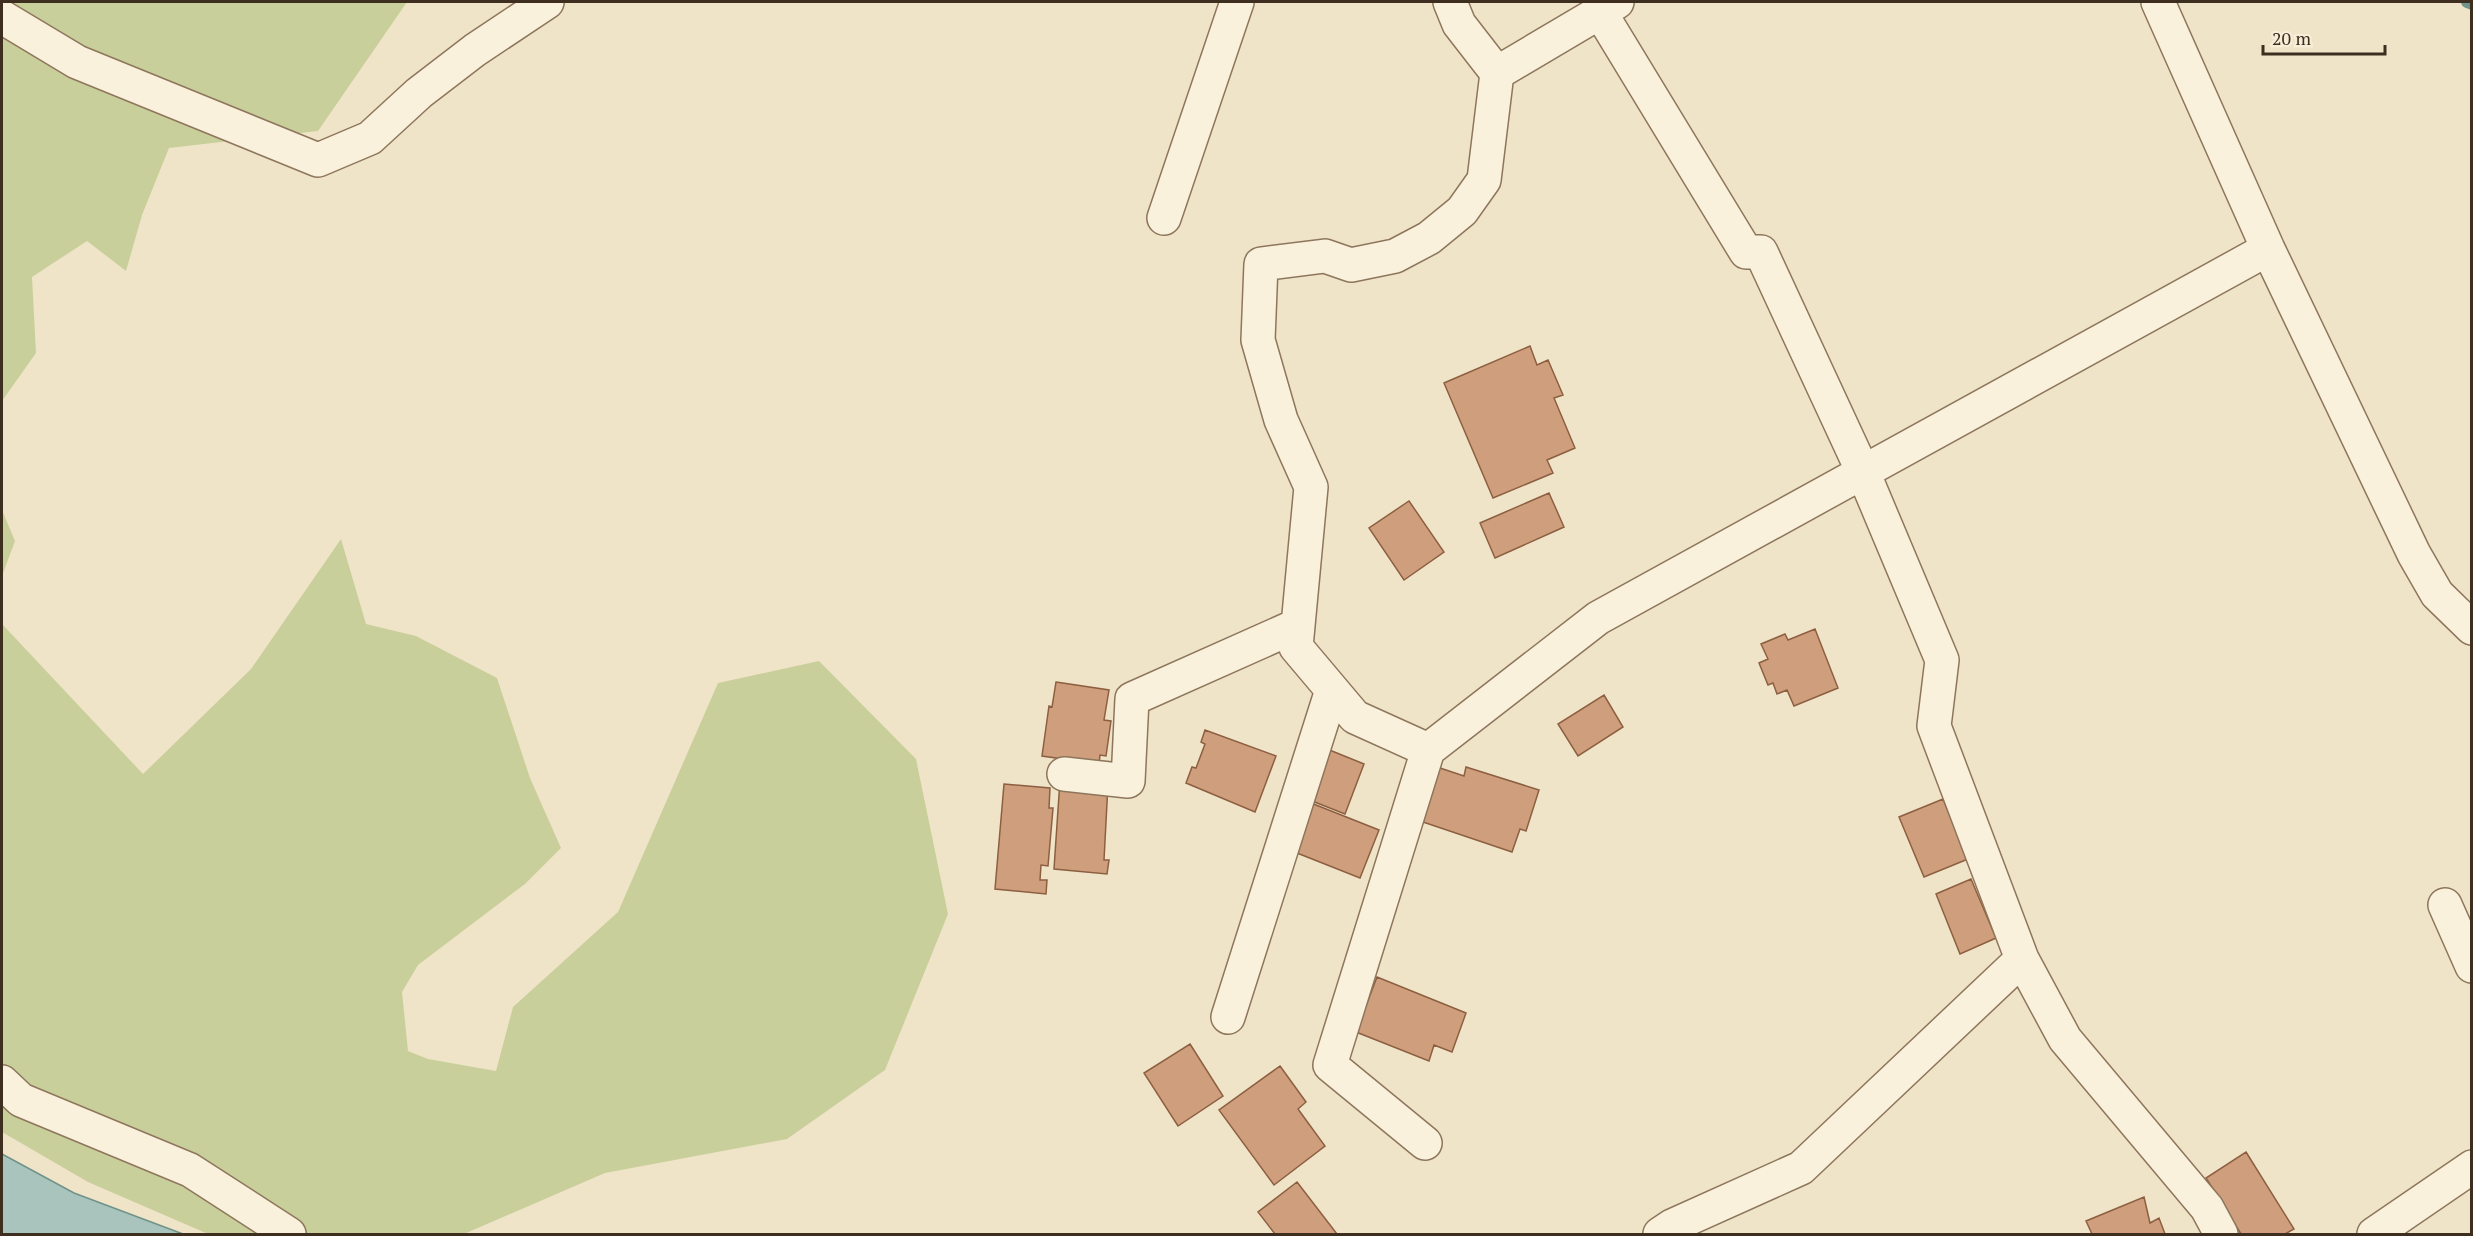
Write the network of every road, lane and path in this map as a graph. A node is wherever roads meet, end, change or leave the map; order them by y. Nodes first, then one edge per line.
1 (547, 2) edge
2 (1238, 2) edge
3 (1450, 2) edge
4 (2158, 2) edge
5 (1609, 7) edge
6 (2, 17) edge
7 (1497, 73) junction
8 (1164, 218) dead end
9 (2268, 249) junction
10 (1863, 472) junction
11 (1298, 625) junction
12 (2472, 628) edge
13 (1332, 690) junction
14 (1428, 750) junction
15 (1064, 774) dead end
16 (2445, 905) dead end
17 (2022, 959) junction
18 (2472, 966) edge
19 (1228, 1017) dead end
20 (2, 1082) edge
21 (1425, 1143) dead end
22 (2472, 1167) edge
23 (288, 1234) edge
24 (1660, 1234) edge
25 (2221, 1234) edge
26 (2374, 1234) edge

1 - 6 street
2 - 8 street
3 - 7 street
4 - 9 street
5 - 7 street
5 - 10 street
7 - 11 street
9 - 10 street
9 - 12 street
10 - 14 street
10 - 17 street
11 - 13 street
11 - 15 street
13 - 14 street
13 - 19 street
14 - 21 street
16 - 18 street
17 - 24 street
17 - 25 street
20 - 23 street
22 - 26 street

